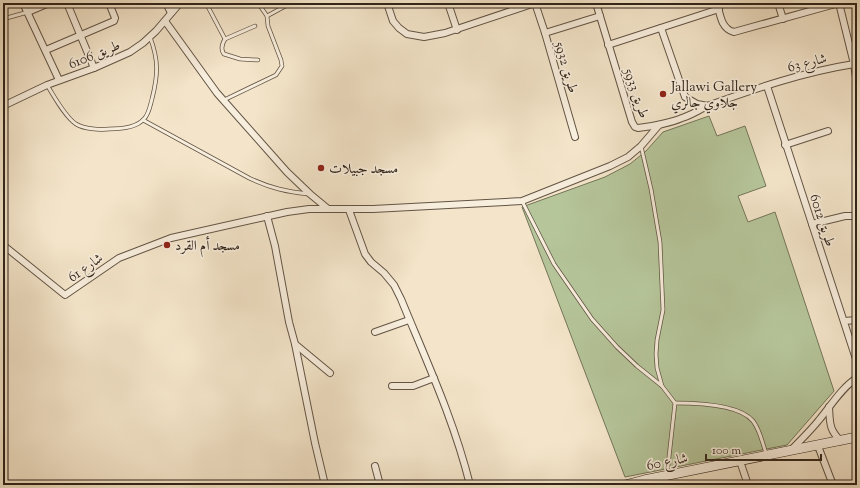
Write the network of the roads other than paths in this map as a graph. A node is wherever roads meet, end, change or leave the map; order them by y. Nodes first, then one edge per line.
1 (23, 3) edge
2 (49, 3) edge
3 (67, 3) edge
4 (109, 3) edge
5 (166, 3) edge
6 (180, 3) edge
7 (206, 3) edge
8 (258, 3) edge
9 (290, 3) edge
10 (387, 3) edge
11 (448, 3) edge
12 (535, 3) edge
13 (596, 3) edge
14 (778, 3) edge
15 (839, 3) edge
16 (718, 6) edge
17 (28, 12) junction
18 (171, 13) junction
19 (267, 16) junction
20 (600, 16) junction
21 (3, 19) edge
22 (783, 19) junction
23 (165, 21) junction
24 (255, 26) dead end
25 (661, 28) junction
26 (457, 30) junction
27 (545, 33) junction
28 (80, 35) junction
29 (150, 37) junction
30 (225, 39) junction
31 (608, 45) junction
32 (46, 50) junction
33 (258, 60) dead end
34 (854, 64) junction
35 (94, 68) junction
36 (59, 80) junction
37 (857, 84) edge
38 (46, 85) junction
39 (767, 86) junction
40 (224, 100) junction
41 (3, 106) edge
42 (708, 106) junction
43 (143, 120) junction
44 (659, 125) junction
45 (828, 131) dead end
46 (574, 138) dead end
47 (785, 145) junction
48 (641, 146) junction
49 (310, 194) junction
50 (522, 201) junction
51 (327, 208) junction
52 (349, 210) junction
53 (267, 216) junction
54 (857, 216) edge
55 (812, 224) junction
56 (3, 245) edge
57 (409, 320) junction
58 (857, 320) edge
59 (844, 321) junction
60 (374, 332) dead end
61 (295, 344) junction
62 (857, 362) edge
63 (330, 373) dead end
64 (434, 378) junction
65 (857, 378) edge
66 (392, 386) dead end
67 (662, 386) junction
68 (675, 403) junction
69 (829, 407) junction
70 (857, 437) edge
71 (841, 441) junction
72 (818, 446) junction
73 (790, 451) junction
74 (767, 456) junction
75 (740, 461) junction
76 (375, 466) dead end
77 (667, 475) junction
78 (326, 485) edge
79 (380, 485) edge
80 (470, 485) edge
81 (625, 485) edge
82 (748, 485) edge
83 (833, 485) edge

1 - 17 street
2 - 17 street
3 - 28 street
4 - 28 street, طريق 6106
5 - 18 street
6 - 18 street, طريق 6106
7 - 30 lane
8 - 19 lane
9 - 19 lane
10 - 26 street
11 - 26 street
12 - 26 street
12 - 27 street, طريق 5932
13 - 20 street, طريق 5933
14 - 22 street
15 - 22 street
15 - 34 street
16 - 22 street
16 - 25 street
17 - 21 lane
17 - 32 street
18 - 23 street, طريق 6106
19 - 40 lane
20 - 27 street
20 - 31 street, طريق 5933
23 - 29 street, طريق 6106
23 - 40 street
24 - 30 lane
25 - 31 street
25 - 42 street
27 - 46 street, طريق 5932
28 - 32 street, طريق 6106
28 - 35 street
29 - 35 street, طريق 6106
29 - 43 lane
30 - 33 lane
31 - 44 street, طريق 5933
32 - 36 street
34 - 37 street
34 - 39 street, شارع 63
35 - 36 street, طريق 6106
36 - 38 street, طريق 6106
38 - 41 street, طريق 6106
38 - 43 lane
39 - 42 street, طريق 5933
39 - 47 street, طريق 6012
40 - 49 street
42 - 44 street, طريق 5933
43 - 49 lane
44 - 48 street
45 - 47 street
47 - 55 street, طريق 6012
48 - 50 street
48 - 67 lane
49 - 51 street
50 - 52 street
50 - 67 lane
51 - 52 street
51 - 53 street
52 - 57 street
53 - 56 street, شارع 61
53 - 61 street
54 - 55 street
55 - 59 street, طريق 6012
57 - 60 street
57 - 64 street
58 - 59 street
59 - 62 street, طريق 6012
61 - 63 street
61 - 78 street
64 - 66 street
64 - 80 street
65 - 69 street
67 - 68 lane
68 - 74 lane
68 - 77 lane
69 - 71 street
69 - 73 street
70 - 71 street, شارع 60
71 - 72 street, شارع 60
72 - 73 street, شارع 60
72 - 83 street
73 - 74 street, شارع 60
74 - 75 street, شارع 60
75 - 77 street, شارع 60
75 - 82 street
76 - 79 street
77 - 81 street, شارع 60

